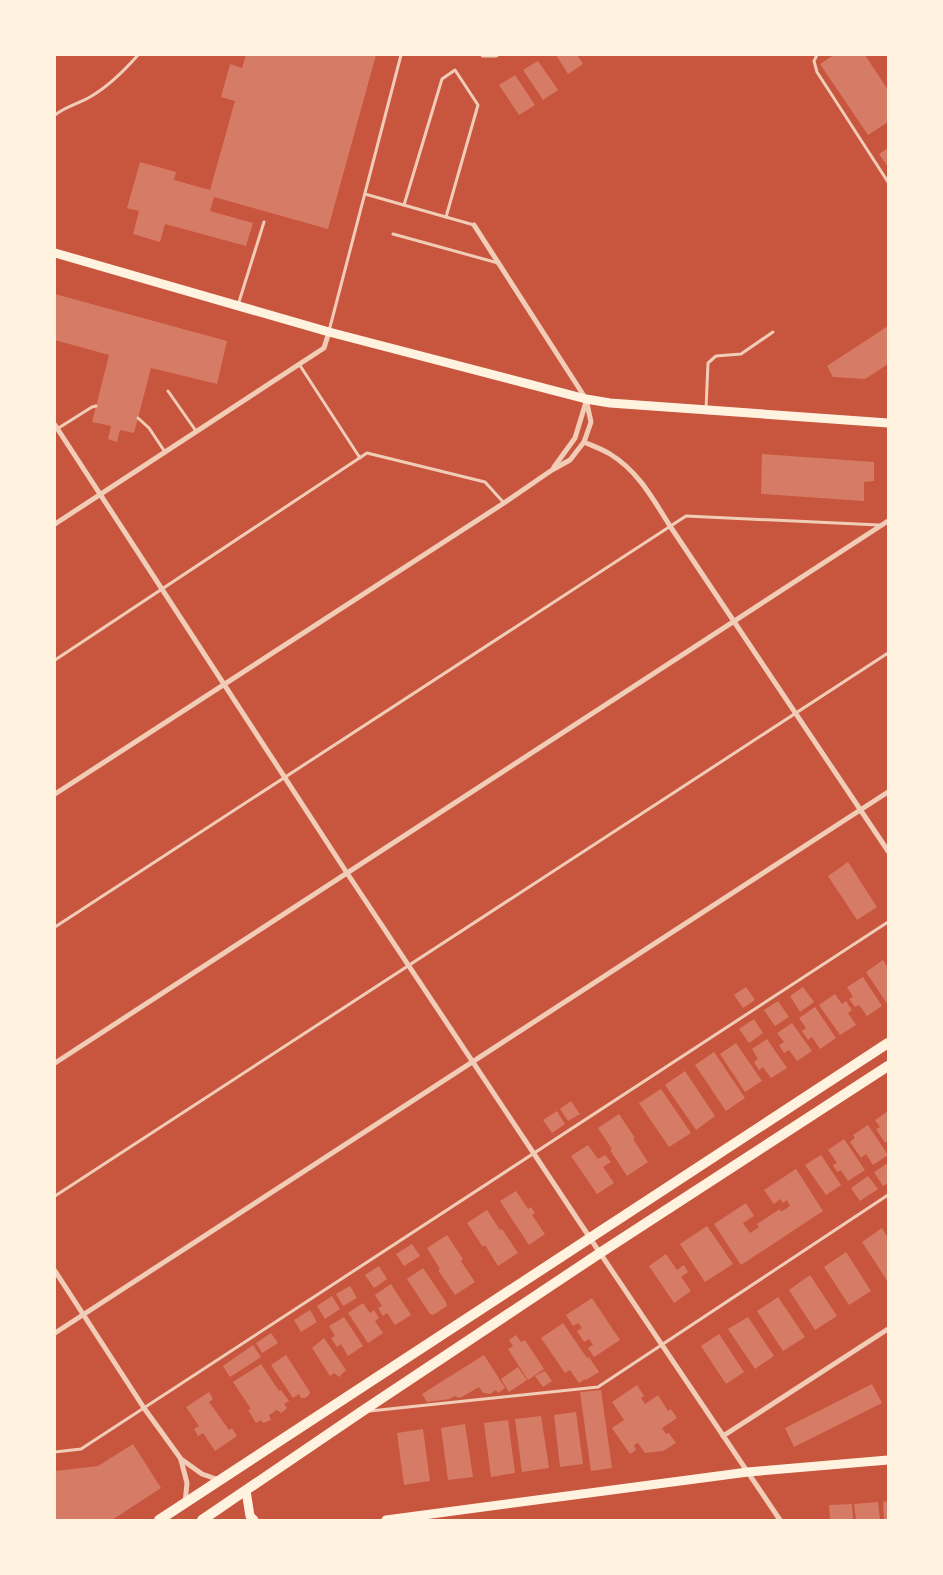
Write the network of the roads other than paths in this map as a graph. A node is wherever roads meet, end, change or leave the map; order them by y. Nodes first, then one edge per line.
1 (138, 55) edge
2 (401, 55) edge
3 (483, 55) edge
4 (496, 55) edge
5 (817, 55) edge
6 (55, 115) edge
7 (888, 182) edge
8 (365, 194) junction
9 (404, 205) junction
10 (446, 217) junction
11 (264, 222) dead end
12 (474, 225) joint
13 (393, 234) dead end
14 (55, 253) edge
15 (499, 263) junction
16 (238, 306) junction
17 (329, 332) junction
18 (774, 332) dead end
19 (299, 364) junction
20 (168, 390) dead end
21 (586, 399) junction
22 (96, 406) dead end
23 (706, 409) junction
24 (138, 418) dead end
25 (888, 423) edge
26 (56, 427) edge
27 (197, 432) junction
28 (584, 442) junction
29 (165, 452) junction
30 (360, 458) junction
31 (552, 470) junction
32 (100, 495) junction
33 (504, 503) junction
34 (888, 521) edge
35 (55, 524) edge
36 (881, 525) junction
37 (670, 526) junction
38 (162, 590) junction
39 (733, 620) junction
40 (888, 653) edge
41 (55, 660) edge
42 (223, 685) junction
43 (796, 713) junction
44 (284, 777) junction
45 (888, 792) edge
46 (55, 794) edge
47 (860, 810) junction
48 (888, 851) edge
49 (347, 873) junction
50 (888, 922) edge
51 (55, 927) edge
52 (410, 966) junction
53 (888, 1043) edge
54 (472, 1062) junction
55 (55, 1063) edge
56 (888, 1066) edge
57 (534, 1153) junction
58 (888, 1195) edge
59 (55, 1196) edge
60 (590, 1238) junction
61 (600, 1253) junction
62 (55, 1271) edge
63 (84, 1315) junction
64 (888, 1328) edge
65 (55, 1333) edge
66 (661, 1344) junction
67 (144, 1408) junction
68 (361, 1412) junction
69 (723, 1436) junction
70 (55, 1452) edge
71 (181, 1459) junction
72 (888, 1460) edge
73 (748, 1472) junction
74 (219, 1480) junction
75 (246, 1491) junction
76 (184, 1502) junction
77 (159, 1520) edge
78 (202, 1520) edge
79 (254, 1520) edge
80 (386, 1520) edge
81 (780, 1520) edge

1 - 6 lane
2 - 8 lane
3 - 4 street
5 - 7 lane
8 - 9 lane
8 - 17 lane
9 - 10 lane
9 - 10 lane
10 - 12 lane
11 - 16 lane
12 - 15 street
13 - 15 lane
14 - 16 main road
15 - 21 street
16 - 17 main road
17 - 19 street
17 - 21 main road
18 - 23 lane
19 - 27 street
19 - 30 lane
20 - 27 lane
21 - 23 main road
21 - 28 street
21 - 31 street
22 - 26 lane
23 - 25 main road
24 - 29 lane
26 - 32 street
27 - 29 street
28 - 31 street
28 - 37 street
29 - 32 street
30 - 33 lane
30 - 38 lane
31 - 33 street
32 - 35 street
32 - 38 street
33 - 42 street
34 - 36 street
36 - 37 lane
36 - 39 street
37 - 39 street
37 - 44 lane
38 - 41 lane
38 - 42 street
39 - 43 street
39 - 49 street
40 - 43 lane
42 - 44 street
42 - 46 street
43 - 47 street
43 - 52 lane
44 - 49 street
44 - 51 lane
45 - 47 street
47 - 48 street
47 - 54 street
49 - 52 street
49 - 55 street
50 - 57 lane
52 - 54 street
52 - 59 lane
53 - 60 main road
54 - 57 street
54 - 63 street
56 - 61 main road
57 - 60 street
57 - 67 lane
58 - 66 lane
60 - 61 street
60 - 74 main road
61 - 66 street
61 - 68 main road
62 - 63 street
63 - 65 street
63 - 67 street
64 - 69 street
66 - 68 lane
66 - 69 street
67 - 70 lane
67 - 71 street
68 - 75 main road
69 - 73 street
71 - 74 street
71 - 76 street
72 - 73 main road
73 - 80 main road
73 - 81 street
74 - 76 main road
75 - 78 main road
75 - 79 main road
76 - 77 main road

